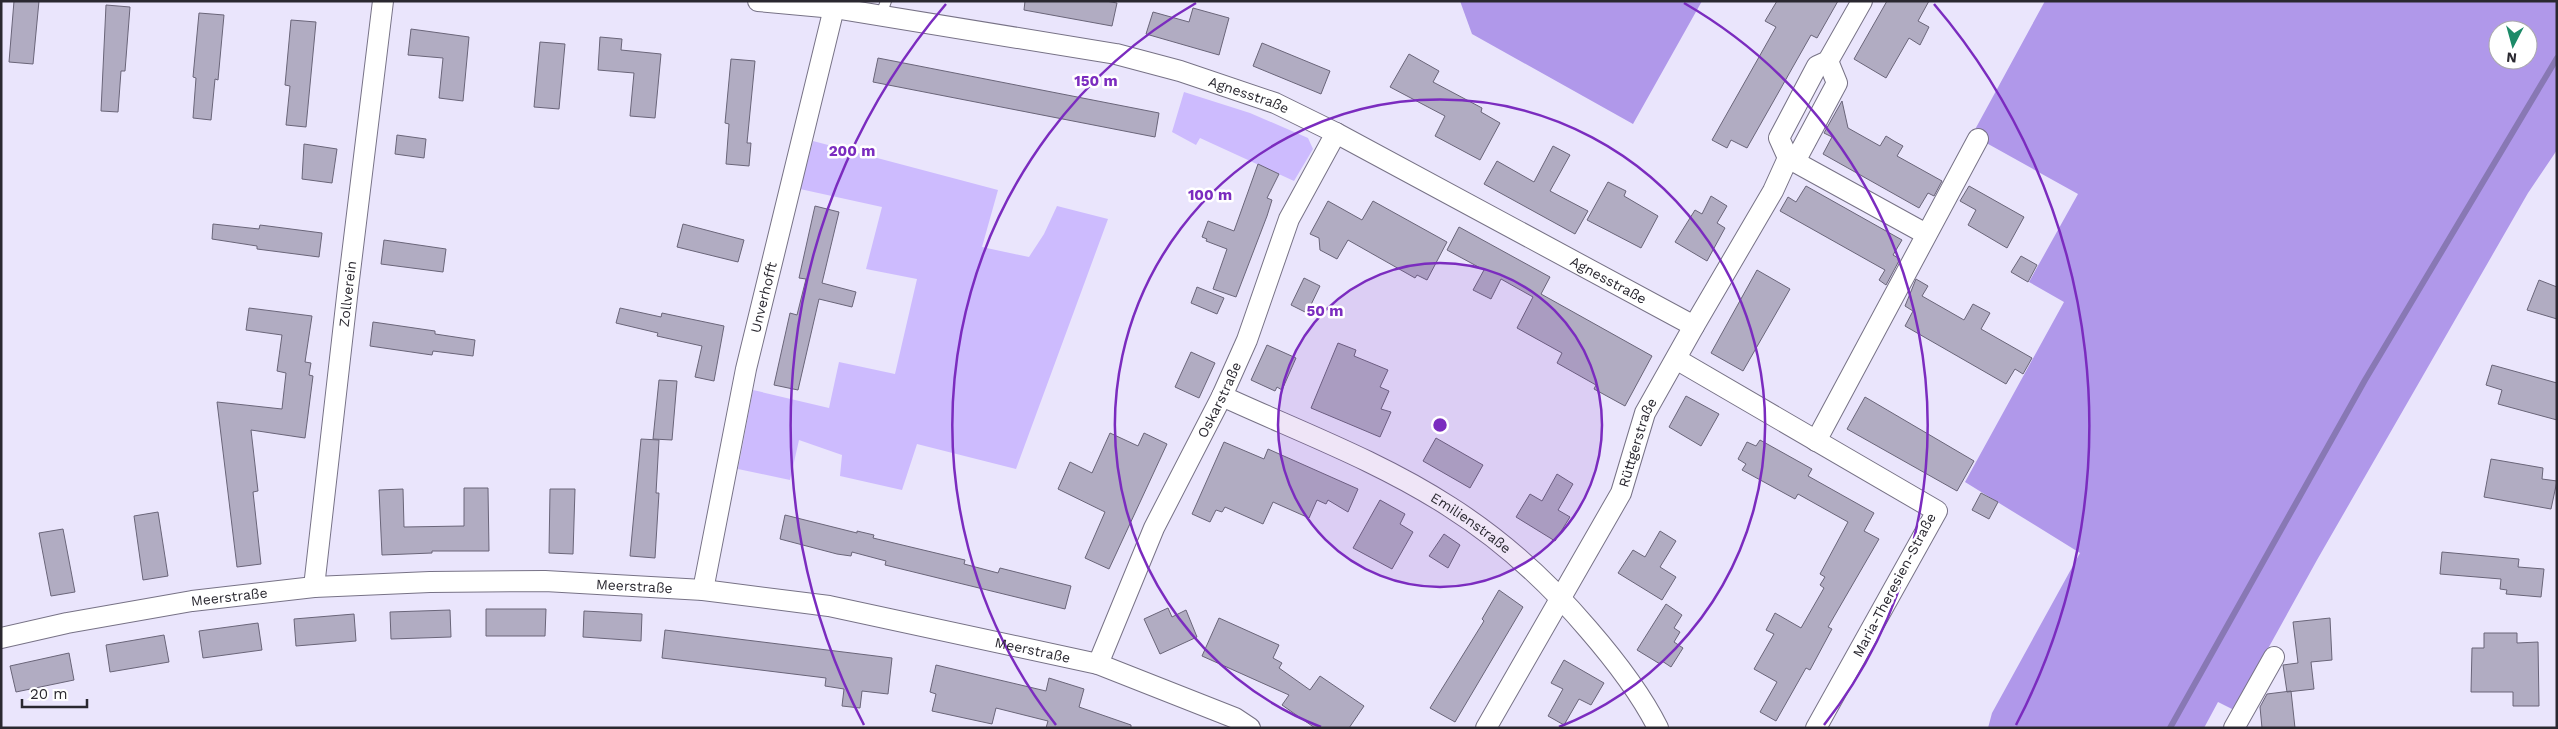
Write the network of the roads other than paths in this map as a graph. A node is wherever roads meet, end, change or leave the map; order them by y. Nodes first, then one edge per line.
1 (384, 1) edge
2 (758, 1) edge
3 (1862, 1) edge
4 (834, 8) junction
5 (883, 8) edge
6 (1336, 133) junction
7 (1978, 139) dead end
8 (1788, 158) junction
9 (1926, 234) junction
10 (1694, 326) junction
11 (1676, 358) junction
12 (1222, 396) junction
13 (1816, 441) junction
14 (314, 587) junction
15 (703, 590) junction
16 (1562, 599) junction
17 (1, 638) edge
18 (2274, 657) dead end
19 (1098, 664) junction
20 (1250, 728) edge
21 (1486, 728) edge
22 (1658, 728) edge
23 (1816, 728) edge
24 (2234, 728) edge

1 - 14 street, Zollverein
2 - 4 street, Agnesstraße
3 - 8 street
4 - 5 street, Agnesstraße
4 - 15 street, Unverhofft
5 - 6 street, Agnesstraße
6 - 10 street, Agnesstraße
6 - 12 street, Oskarstraße
7 - 9 street
8 - 9 street
8 - 10 street, Rüttgerstraße
9 - 13 street
10 - 11 street, Rüttgerstraße
11 - 13 street, Maria-Theresien-Straße
11 - 16 street, Rüttgerstraße
12 - 16 street, Emilienstraße
12 - 19 street, Oskarstraße
13 - 23 street, Maria-Theresien-Straße
14 - 15 street, Meerstraße
14 - 17 street, Meerstraße
15 - 19 street, Meerstraße
16 - 21 street, Rüttgerstraße
16 - 22 street, Emilienstraße
18 - 24 street
19 - 20 street, Meerstraße

